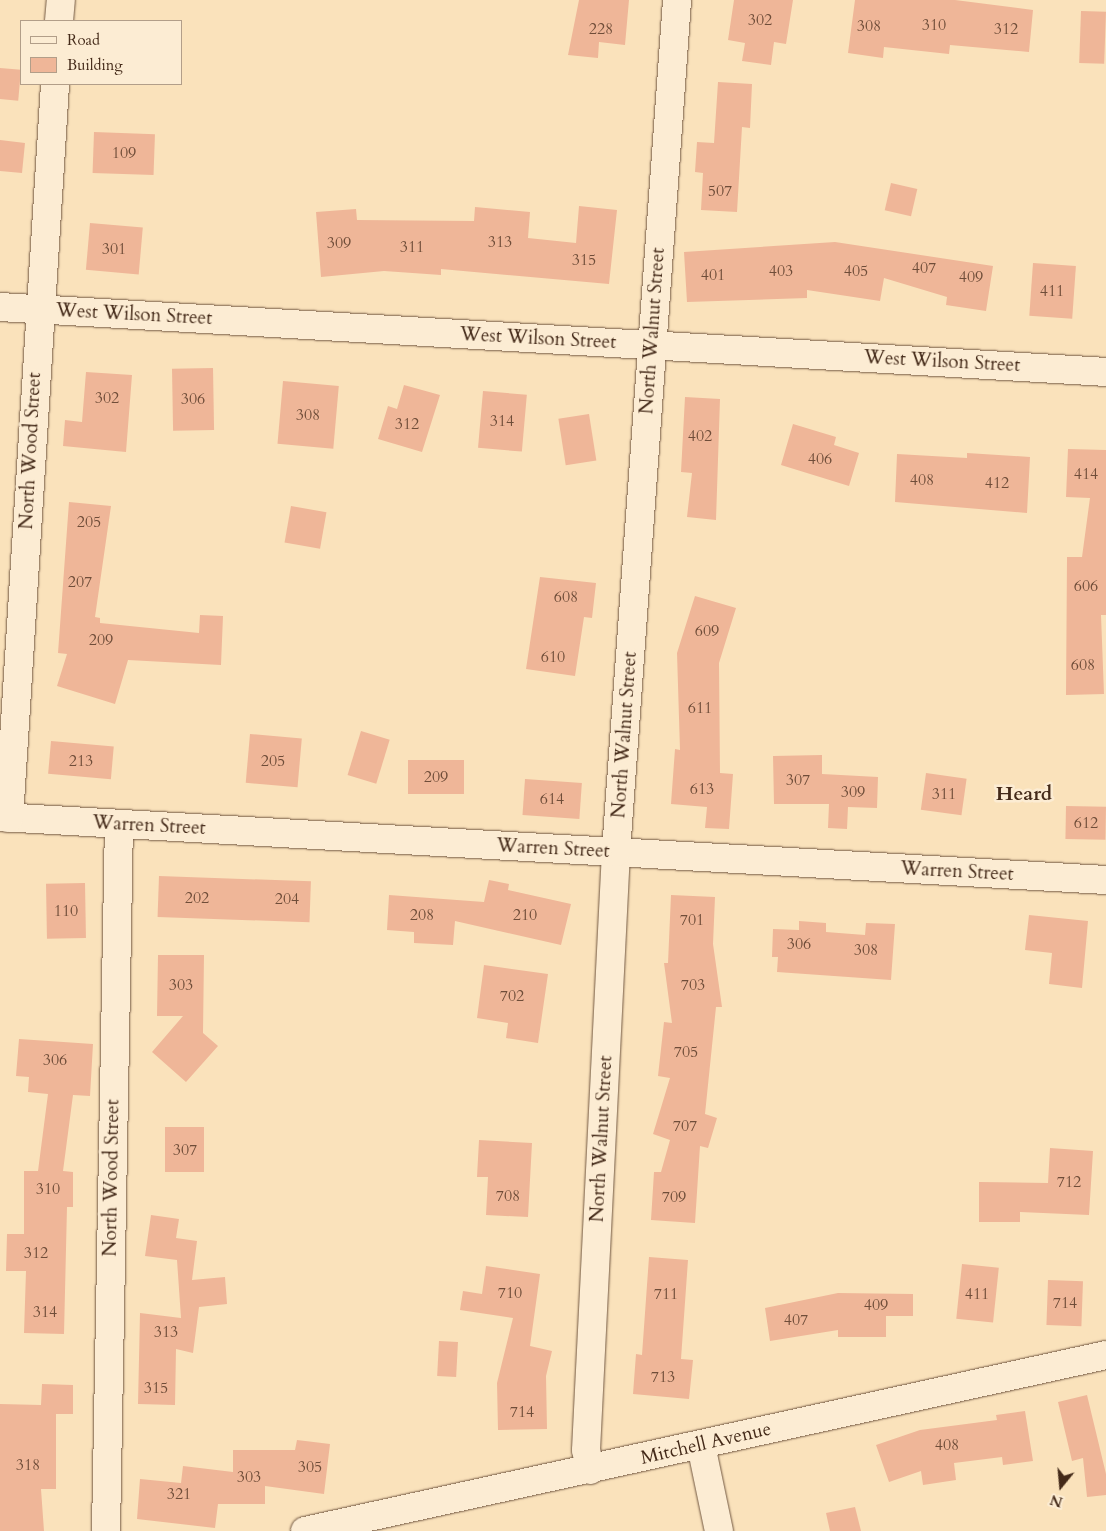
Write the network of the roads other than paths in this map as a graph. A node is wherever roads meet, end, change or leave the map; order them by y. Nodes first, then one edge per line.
1 (61, 0) edge
2 (677, 0) edge
3 (59, 20) edge
4 (55, 85) edge
5 (0, 307) edge
6 (39, 310) junction
7 (652, 346) junction
8 (1106, 372) edge
9 (4, 817) edge
10 (119, 824) junction
11 (616, 852) junction
12 (1106, 880) edge
13 (1106, 1355) edge
14 (701, 1445) junction
15 (590, 1470) junction
16 (106, 1531) edge
17 (305, 1531) edge
18 (719, 1531) edge

1 - 3 street
2 - 7 street, North Walnut Street
4 - 6 street, North Wood Street
5 - 6 street, West Wilson Street
6 - 7 street, West Wilson Street
6 - 9 street, North Wood Street
7 - 8 street, West Wilson Street
7 - 11 street, North Walnut Street
9 - 10 street, Warren Street
10 - 11 street, Warren Street
10 - 16 street, North Wood Street
11 - 12 street, Warren Street
11 - 15 street, North Walnut Street
13 - 14 street, Mitchell Avenue
14 - 15 street, Mitchell Avenue
14 - 18 street
15 - 17 street, Mitchell Avenue

